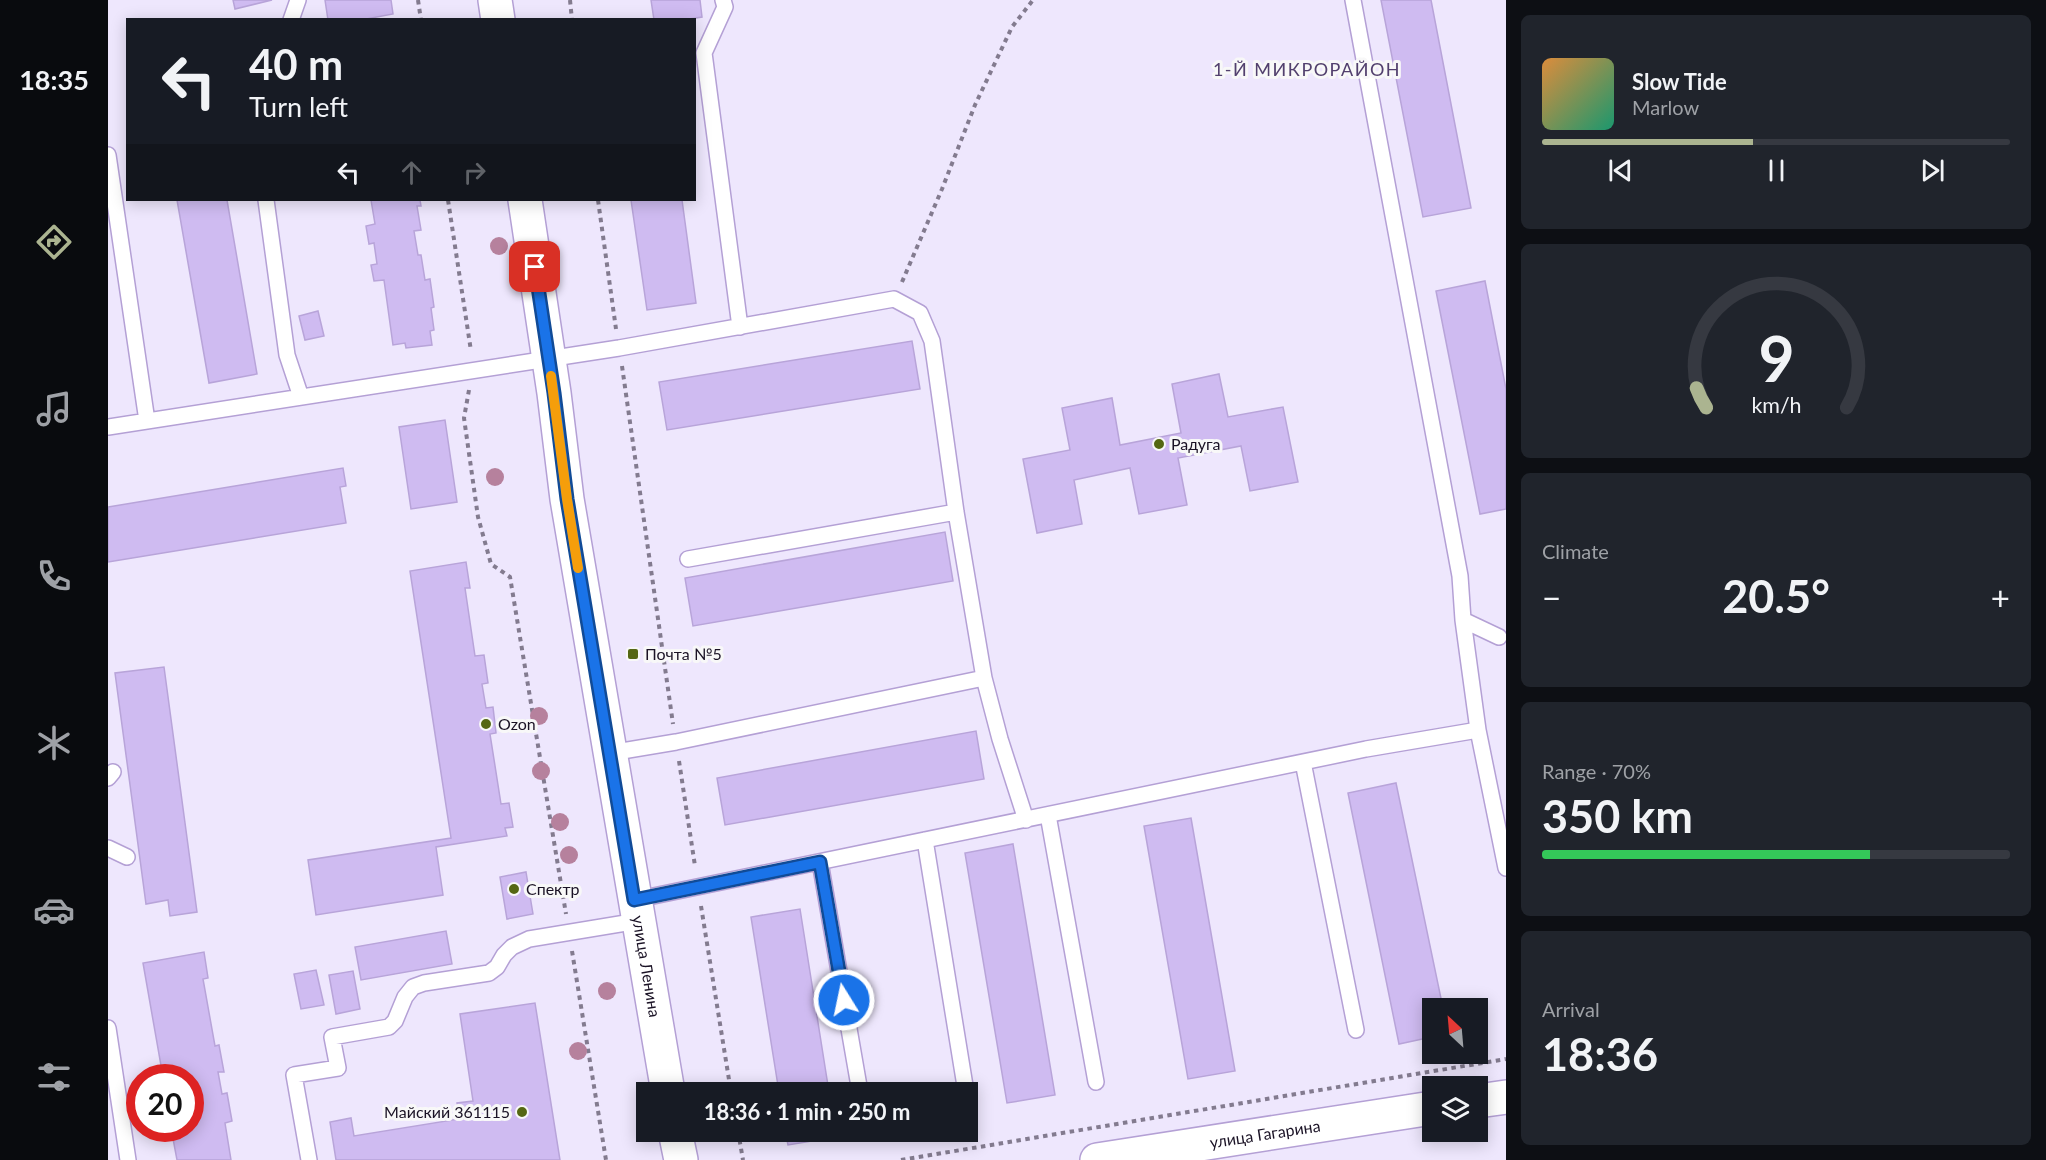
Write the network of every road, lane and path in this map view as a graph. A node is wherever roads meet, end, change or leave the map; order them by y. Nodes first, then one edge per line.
1 (297, 0) edge
2 (417, 0) edge
3 (495, 0) edge
4 (570, 0) edge
5 (723, 0) edge
6 (1033, 0) edge
7 (1353, 0) edge
8 (292, 18) edge
9 (421, 18) edge
10 (498, 18) edge
11 (572, 18) edge
12 (108, 155) edge
13 (266, 201) edge
14 (448, 201) edge
15 (525, 201) edge
16 (598, 201) edge
17 (894, 299) junction
18 (740, 327) junction
19 (619, 348) junction
20 (548, 358) junction
21 (474, 371) junction
22 (301, 397) junction
23 (147, 421) junction
24 (108, 427) edge
25 (956, 512) junction
26 (688, 558) dead end
27 (1463, 620) junction
28 (1499, 637) dead end
29 (984, 678) junction
30 (1478, 730) junction
31 (676, 742) junction
32 (610, 753) junction
33 (1303, 762) junction
34 (1048, 815) junction
35 (1026, 820) junction
36 (925, 840) junction
37 (108, 848) edge
38 (127, 857) dead end
39 (820, 862) junction
40 (1506, 868) edge
41 (698, 886) junction
42 (636, 910) junction
43 (569, 933) junction
44 (108, 1028) edge
45 (1356, 1030) dead end
46 (1506, 1059) edge
47 (666, 1082) edge
48 (729, 1082) edge
49 (858, 1082) edge
50 (964, 1082) edge
51 (1096, 1082) dead end
52 (1506, 1097) edge
53 (1488, 1100) edge
54 (1422, 1110) edge
55 (677, 1142) edge
56 (740, 1142) edge
57 (128, 1160) edge
58 (309, 1160) edge
59 (606, 1160) edge
60 (681, 1160) edge
61 (742, 1160) edge
62 (901, 1160) edge
63 (1097, 1160) edge

1 - 8 lane
2 - 9 path
3 - 10 street
4 - 11 path
5 - 18 lane
6 - 17 path
7 - 27 lane
12 - 23 lane
13 - 22 lane
14 - 21 path
15 - 20 street, улица Ленина
16 - 19 path
17 - 18 lane
17 - 25 lane
18 - 19 lane
19 - 20 lane
19 - 31 path
20 - 21 lane
20 - 32 street, улица Ленина
21 - 22 lane
21 - 43 path
22 - 23 lane
23 - 24 lane
25 - 26 lane
25 - 29 lane
27 - 28 lane
27 - 30 lane
29 - 31 lane
29 - 35 lane
30 - 33 lane
30 - 40 lane
31 - 32 lane
31 - 41 path
32 - 42 street, улица Ленина
33 - 34 lane
33 - 45 lane
34 - 35 lane
34 - 51 lane
35 - 36 lane
36 - 39 lane
36 - 50 lane
37 - 38 lane
39 - 41 lane
39 - 49 lane
41 - 42 lane
41 - 48 path
42 - 43 lane
42 - 47 street, улица Ленина
43 - 58 lane
43 - 59 path
44 - 57 lane
46 - 62 path
52 - 53 street
54 - 63 street, улица Гагарина
55 - 60 street
56 - 61 path

